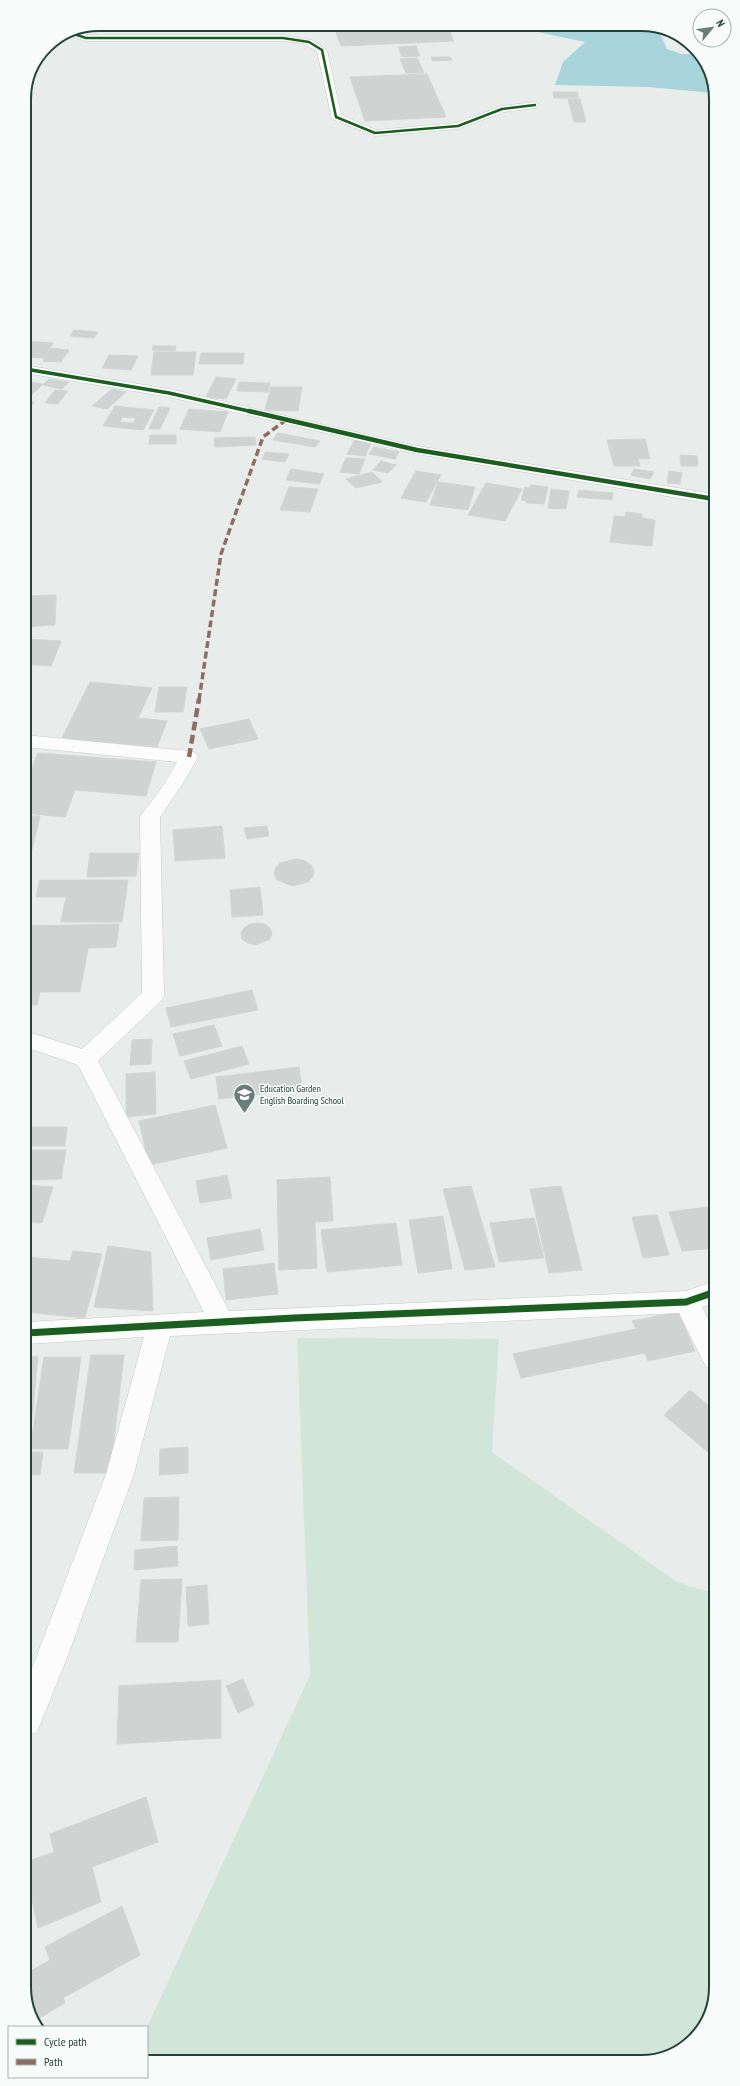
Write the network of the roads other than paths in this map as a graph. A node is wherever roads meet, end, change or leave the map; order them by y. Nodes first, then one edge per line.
1 (77, 35) edge
2 (535, 105) dead end
3 (31, 371) edge
4 (709, 498) edge
5 (31, 742) edge
6 (31, 1041) edge
7 (86, 1059) junction
8 (709, 1294) edge
9 (686, 1302) junction
10 (222, 1322) junction
11 (160, 1326) junction
12 (31, 1332) edge
13 (709, 1347) edge
14 (31, 1709) edge

1 - 2 street
3 - 4 street
5 - 7 street
6 - 7 street
7 - 10 street
8 - 9 street
9 - 10 street
9 - 13 street
10 - 11 street
11 - 12 street
11 - 14 street

